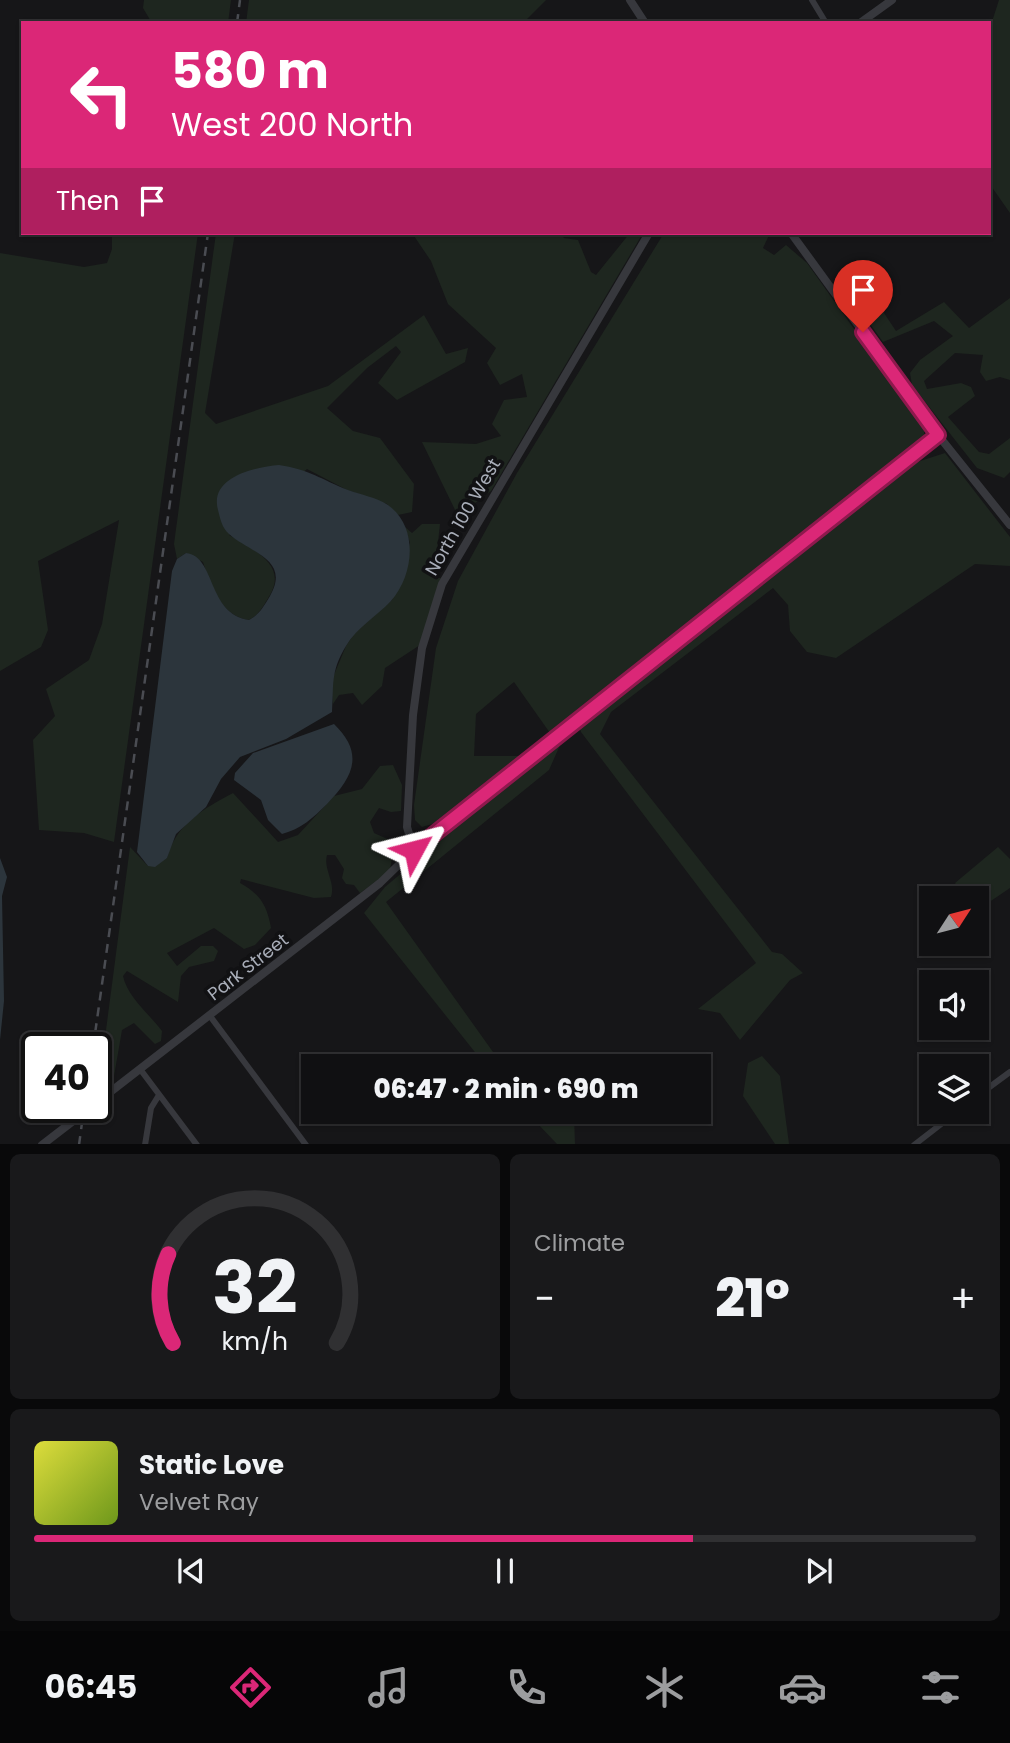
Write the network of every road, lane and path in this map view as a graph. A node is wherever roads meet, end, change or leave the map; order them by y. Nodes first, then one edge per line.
1 (630, 0) edge
2 (812, 0) edge
3 (892, 0) edge
4 (644, 21) edge
5 (826, 21) edge
6 (863, 21) edge
7 (648, 235) edge
8 (792, 235) edge
9 (938, 435) junction
10 (1010, 525) edge
11 (414, 850) junction
12 (210, 1016) junction
13 (140, 1069) junction
14 (1010, 1072) edge
15 (989, 1087) edge
16 (112, 1091) edge
17 (159, 1095) junction
18 (70, 1123) edge
19 (941, 1124) edge
20 (42, 1144) edge
21 (145, 1144) edge
22 (197, 1144) edge
23 (306, 1144) edge
24 (914, 1144) edge

1 - 4 street
2 - 5 street
3 - 6 street
7 - 11 street, North 100 West
8 - 9 street
9 - 10 street
9 - 11 street, Park Street
11 - 12 street, Park Street
12 - 13 street, Park Street
12 - 23 street
13 - 16 street, Park Street
13 - 17 street
14 - 15 street
17 - 21 street
17 - 22 street
18 - 20 street
19 - 24 street

